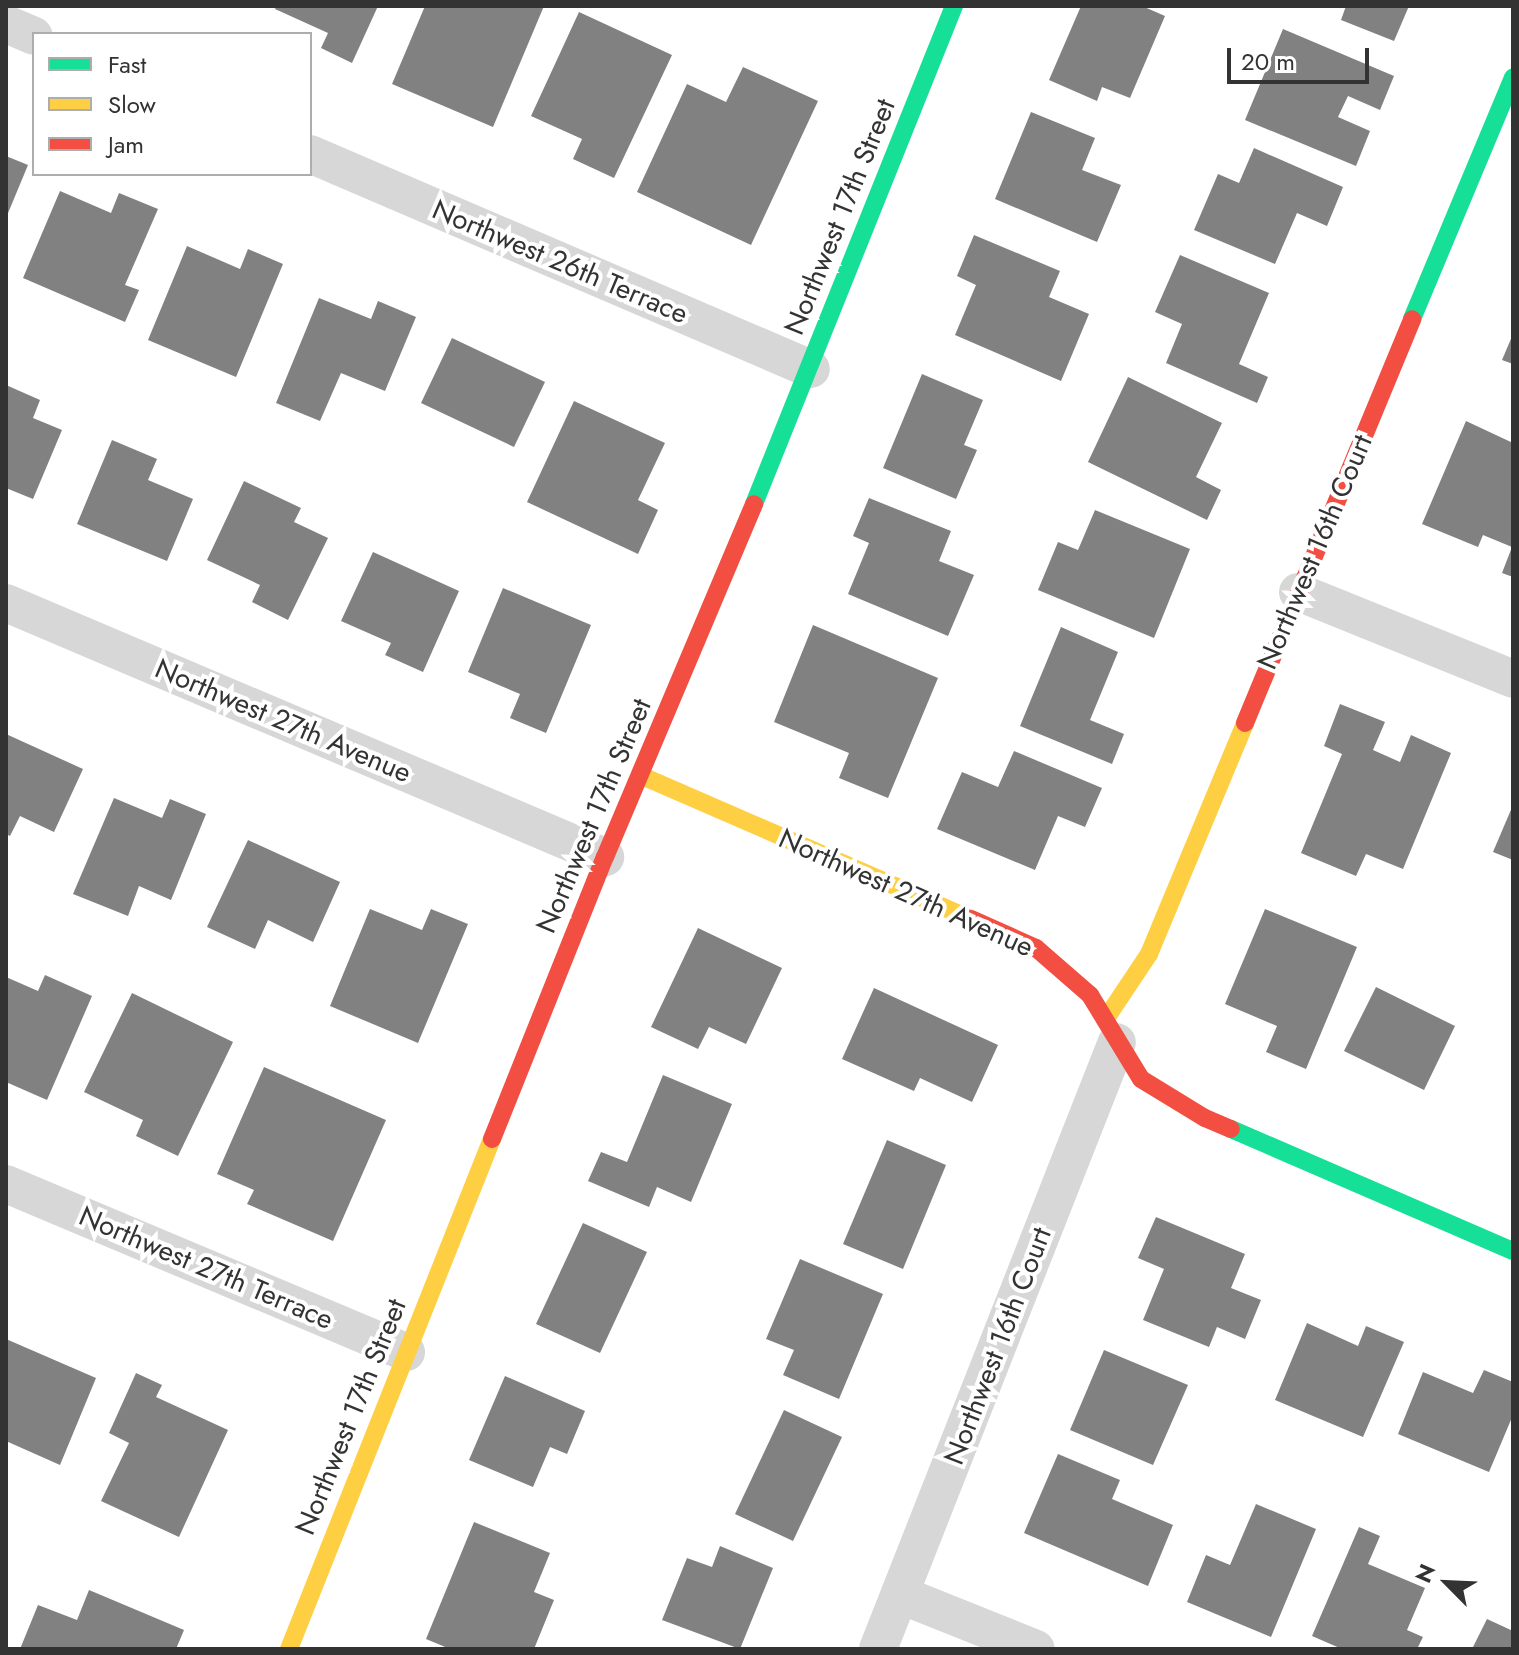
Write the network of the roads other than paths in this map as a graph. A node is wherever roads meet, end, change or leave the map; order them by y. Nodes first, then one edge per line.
1 (954, 6) edge
2 (6, 24) edge
3 (32, 35) edge
4 (1511, 89) edge
5 (312, 155) edge
6 (811, 369) junction
7 (1298, 592) junction
8 (6, 603) edge
9 (1513, 679) edge
10 (642, 776) junction
11 (605, 857) junction
12 (1111, 1031) junction
13 (6, 1184) edge
14 (1513, 1251) edge
15 (406, 1352) junction
16 (901, 1595) junction
17 (289, 1649) edge
18 (878, 1649) edge
19 (1036, 1649) edge

1 - 6 street, Northwest 17th Street
2 - 3 street
4 - 7 street, Northwest 16th Court
5 - 6 street, Northwest 26th Terrace
6 - 10 street, Northwest 17th Street
7 - 9 street
7 - 12 street, Northwest 16th Court
8 - 11 street, Northwest 27th Avenue
10 - 11 street, Northwest 17th Street
10 - 12 street, Northwest 27th Avenue
11 - 15 street, Northwest 17th Street
12 - 14 street, Northwest 27th Avenue
12 - 16 street, Northwest 16th Court
13 - 15 street, Northwest 27th Terrace
15 - 17 street, Northwest 17th Street
16 - 18 street, Northwest 16th Court
16 - 19 street

